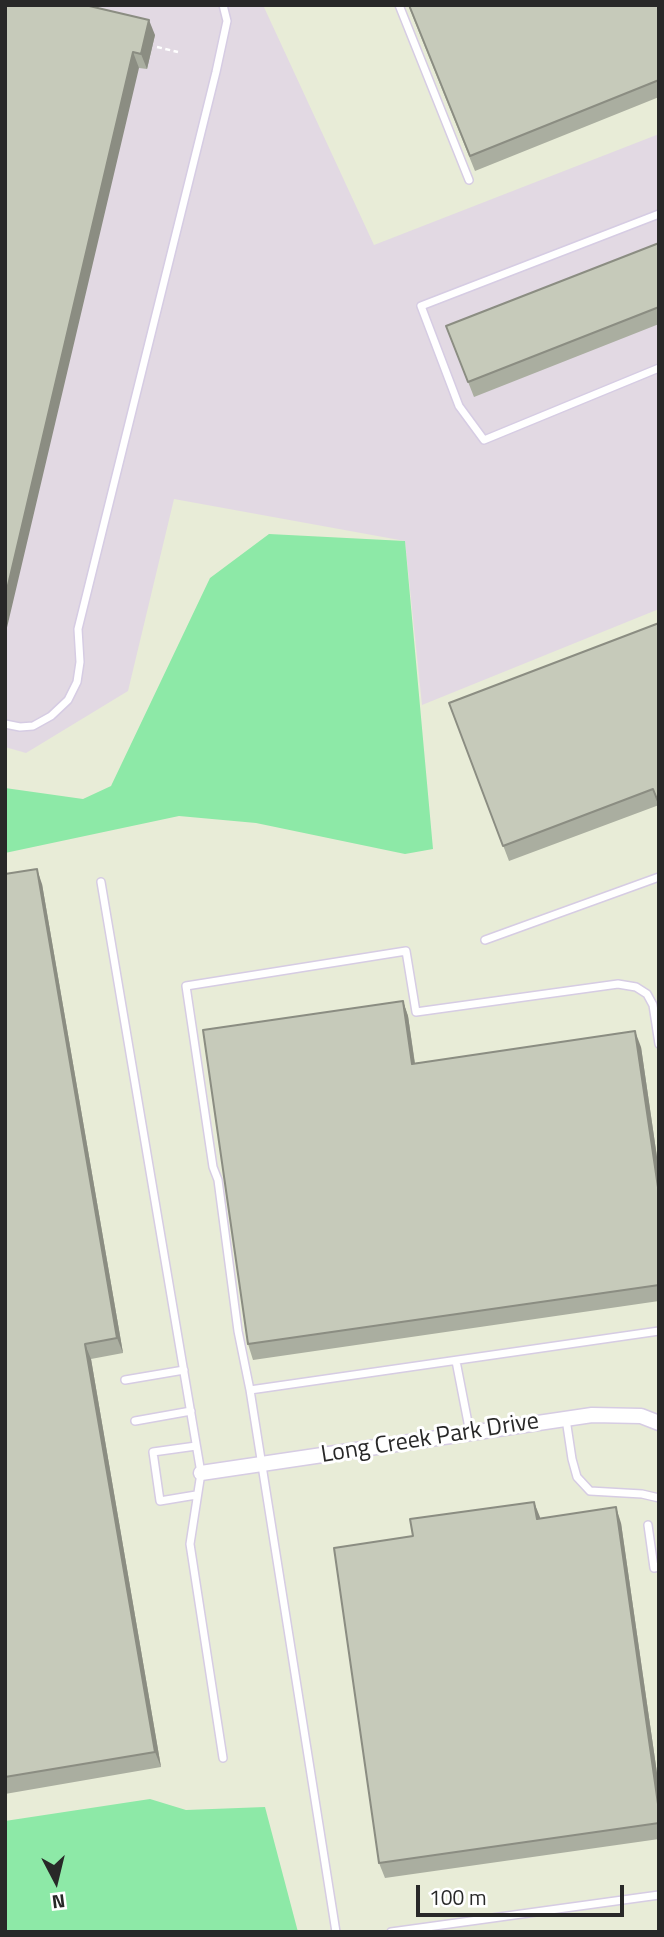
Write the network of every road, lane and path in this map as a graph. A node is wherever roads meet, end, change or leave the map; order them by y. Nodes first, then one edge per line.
1 (223, 5) edge
2 (399, 5) edge
3 (157, 47) dead end
4 (178, 52) dead end
5 (469, 180) dead end
6 (659, 214) edge
7 (659, 368) edge
8 (5, 724) edge
9 (659, 877) edge
10 (101, 882) dead end
11 (485, 940) dead end
12 (659, 1044) edge
13 (659, 1331) edge
14 (456, 1361) junction
15 (184, 1370) junction
16 (125, 1380) dead end
17 (250, 1390) junction
18 (191, 1411) junction
19 (566, 1419) junction
20 (135, 1421) dead end
21 (659, 1423) edge
22 (470, 1433) junction
23 (196, 1446) junction
24 (262, 1465) junction
25 (201, 1473) junction
26 (196, 1495) junction
27 (659, 1498) edge
28 (648, 1525) dead end
29 (659, 1567) edge
30 (223, 1758) dead end
31 (659, 1895) edge
32 (336, 1932) edge
33 (391, 1932) edge

1 - 8 lane
2 - 5 lane
3 - 4 path
6 - 7 lane
9 - 11 lane
10 - 15 lane
12 - 17 lane
13 - 14 lane
14 - 17 lane
14 - 22 lane
15 - 16 lane
15 - 18 lane
17 - 24 lane
18 - 20 lane
18 - 23 lane
19 - 21 street, Long Creek Park Drive
19 - 22 street, Long Creek Park Drive
19 - 27 lane
22 - 24 street, Long Creek Park Drive
23 - 25 lane
23 - 26 lane
24 - 25 street, Long Creek Park Drive
24 - 32 lane
25 - 26 lane
26 - 30 lane
28 - 29 lane
31 - 33 lane

